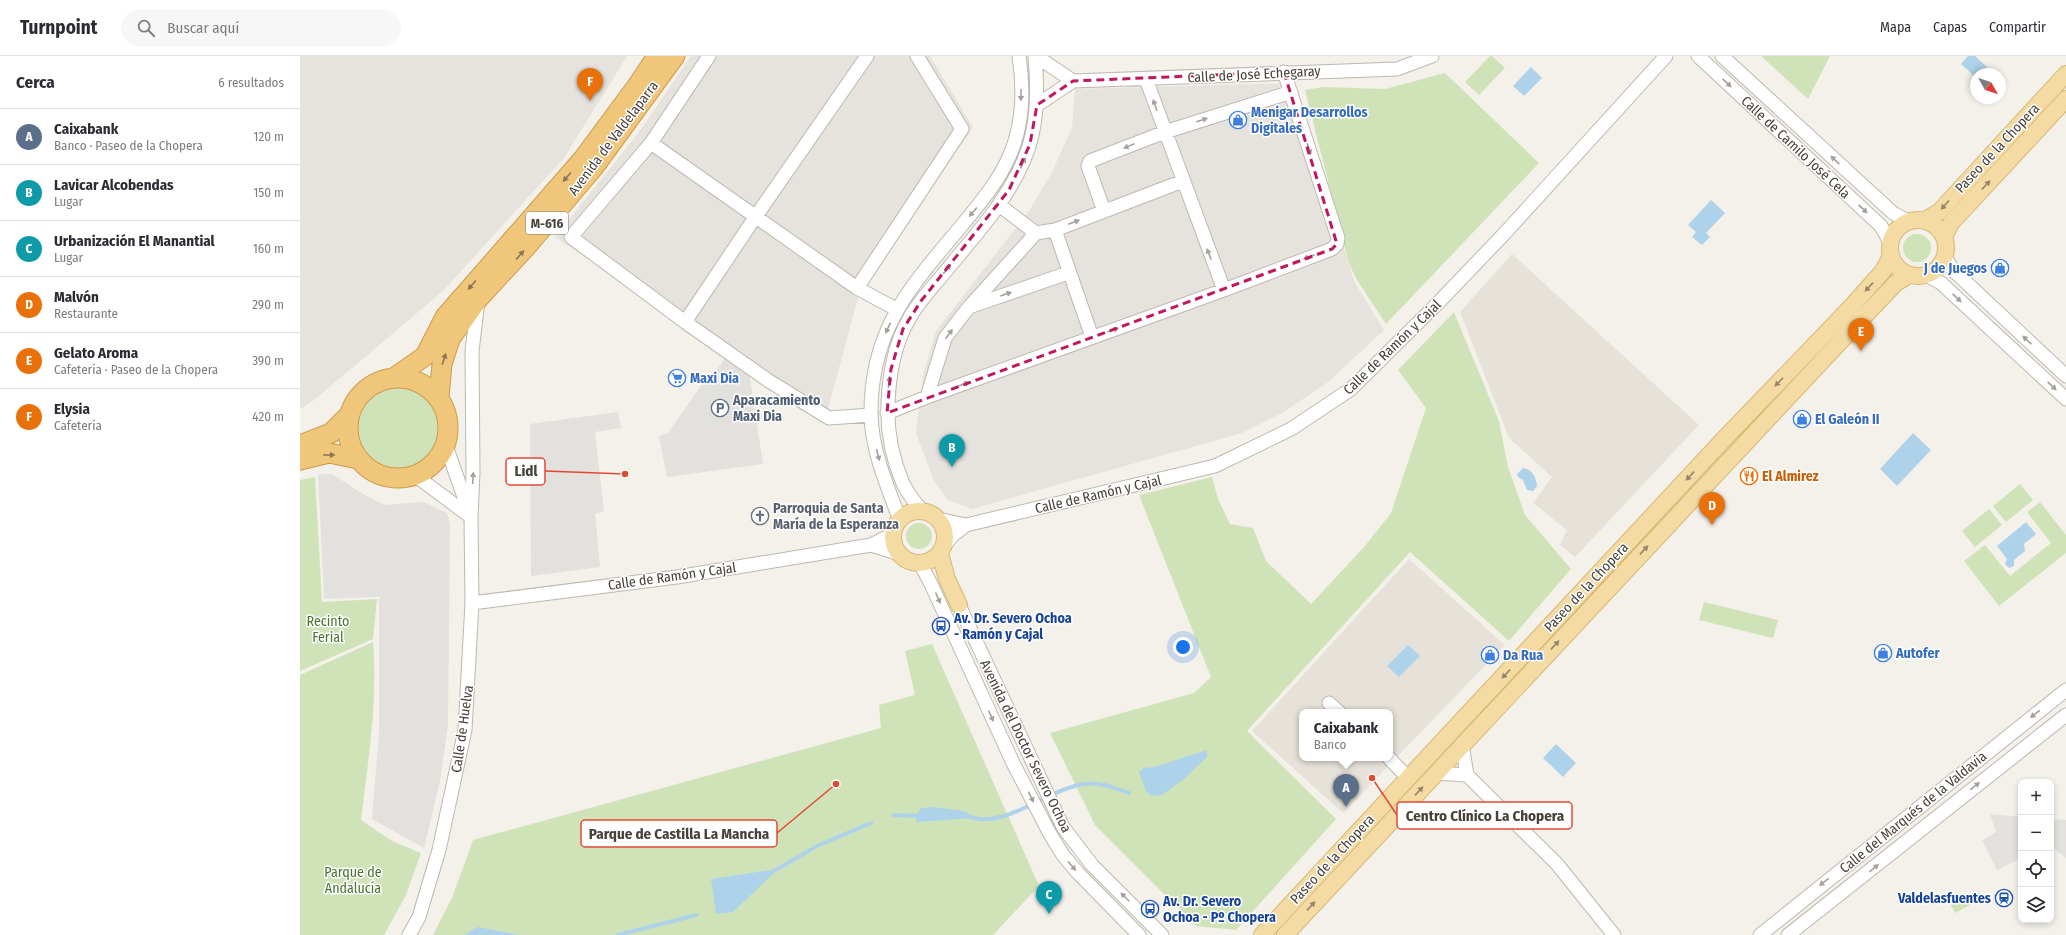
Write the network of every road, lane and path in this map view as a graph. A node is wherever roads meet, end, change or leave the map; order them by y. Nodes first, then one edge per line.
1 (657, 56) edge
2 (675, 56) edge
3 (709, 56) edge
4 (867, 56) edge
5 (917, 56) edge
6 (1019, 56) edge
7 (1036, 56) edge
8 (1432, 56) edge
9 (1666, 56) edge
10 (1698, 56) edge
11 (1722, 56) edge
12 (1284, 72) junction
13 (2066, 74) edge
14 (1146, 79) junction
15 (1073, 81) junction
16 (1291, 92) junction
17 (2066, 99) edge
18 (1037, 105) junction
19 (1165, 132) junction
20 (651, 143) junction
21 (1183, 182) junction
22 (999, 205) junction
23 (1104, 211) junction
24 (756, 216) junction
25 (1925, 220) junction
26 (1908, 221) junction
27 (1054, 230) junction
28 (1036, 233) junction
29 (1944, 237) junction
30 (1890, 249) junction
31 (1945, 257) junction
32 (1068, 273) junction
33 (1909, 275) junction
34 (1926, 275) junction
35 (857, 288) junction
36 (1224, 290) junction
37 (478, 300) junction
38 (969, 307) junction
39 (896, 309) junction
40 (685, 322) junction
41 (1092, 338) junction
42 (2066, 376) edge
43 (395, 377) junction
44 (927, 397) junction
45 (439, 398) junction
46 (2066, 399) edge
47 (887, 413) junction
48 (349, 414) junction
49 (871, 415) junction
50 (300, 445) edge
51 (446, 446) junction
52 (358, 459) junction
53 (300, 460) edge
54 (416, 476) junction
55 (922, 511) junction
56 (470, 517) junction
57 (938, 519) junction
58 (966, 525) junction
59 (897, 527) junction
60 (872, 545) junction
61 (942, 550) junction
62 (900, 554) junction
63 (920, 563) junction
64 (472, 603) junction
65 (959, 605) joint
66 (2066, 690) edge
67 (1328, 703) dead end
68 (1335, 709) edge
69 (2066, 715) edge
70 (1462, 744) junction
71 (1392, 761) edge
72 (1435, 773) junction
73 (1467, 776) junction
74 (1408, 778) junction
75 (409, 935) edge
76 (1139, 935) edge
77 (1162, 935) edge
78 (1262, 935) edge
79 (1284, 935) edge
80 (1614, 935) edge
81 (1760, 935) edge
82 (1788, 935) edge

1 -> 43 highway, Avenida de Valdelaparra / M-616
37 -> 2 highway, Avenida de Valdelaparra / M-616
3 - 20 street
4 - 24 street
5 - 35 street
6 -> 39 street
7 - 15 street
7 - 18 street
8 - 12 street, Calle de José Echegaray
9 - 58 street, Calle de Ramón y Cajal
10 -> 30 street, Calle de Camilo José Cela
26 -> 11 street, Calle de Camilo José Cela
12 - 14 street, Calle de José Echegaray
12 - 16 street
13 -> 25 main road, Paseo de la Chopera
14 - 15 street, Calle de José Echegaray
19 -> 14 street
15 - 18 street
19 -> 16 street
16 -> 36 street
29 -> 17 main road, Paseo de la Chopera
22 -> 18 street
19 - 21 street
19 -> 23 street
20 - 24 street
20 - 40 street
21 - 23 street
36 -> 21 street
22 - 28 street
47 -> 22 street
27 -> 23 street
24 - 35 street
24 - 40 street
25 - 26 main road
25 - 29 main road
26 - 30 main road
27 - 28 street
27 - 32 street
28 - 38 street
29 - 31 main road
30 - 33 main road
30 -> 74 main road, Paseo de la Chopera
31 - 34 main road
42 -> 31 street
38 -> 32 street
32 - 41 street
33 - 34 main road
70 -> 33 main road, Paseo de la Chopera
34 -> 46 street
35 - 39 street
41 -> 36 street
45 -> 37 highway, Avenida de Valdelaparra / M-616
56 -> 37 street
44 -> 38 street
39 -> 49 street
40 - 49 street
44 -> 41 street
43 - 45 highway, M-616
43 - 48 highway, M-616
44 - 47 street
45 - 51 highway, M-616
47 - 55 street
48 - 50 highway, M-616
48 - 52 highway, M-616
49 -> 59 street
51 - 54 highway, M-616
51 - 56 street
53 -> 52 highway, M-616
52 - 54 highway, M-616
54 - 56 street
55 - 57 main road
55 - 59 main road
56 - 64 street, Calle de Huelva
57 - 58 street, Calle de Ramón y Cajal
57 - 61 main road
58 - 61 street, Calle de Ramón y Cajal
59 - 60 street, Calle de Ramón y Cajal
59 - 62 main road
60 - 62 street, Calle de Ramón y Cajal
60 - 64 street, Calle de Ramón y Cajal
61 - 63 main road
61 - 65 main road, Avenida del Doctor Severo Ochoa
62 - 63 main road
63 -> 76 street, Avenida del Doctor Severo Ochoa
64 - 75 street, Calle de Huelva
77 -> 65 street, Avenida del Doctor Severo Ochoa
66 -> 81 street, Calle del Marqués de la Valdavia
67 - 68 street
82 -> 69 street, Calle del Marqués de la Valdavia
70 - 72 main road, Paseo de la Chopera
70 - 73 street
71 - 74 street
72 - 73 street
79 -> 72 main road, Paseo de la Chopera
73 - 80 street
74 - 78 main road, Paseo de la Chopera

